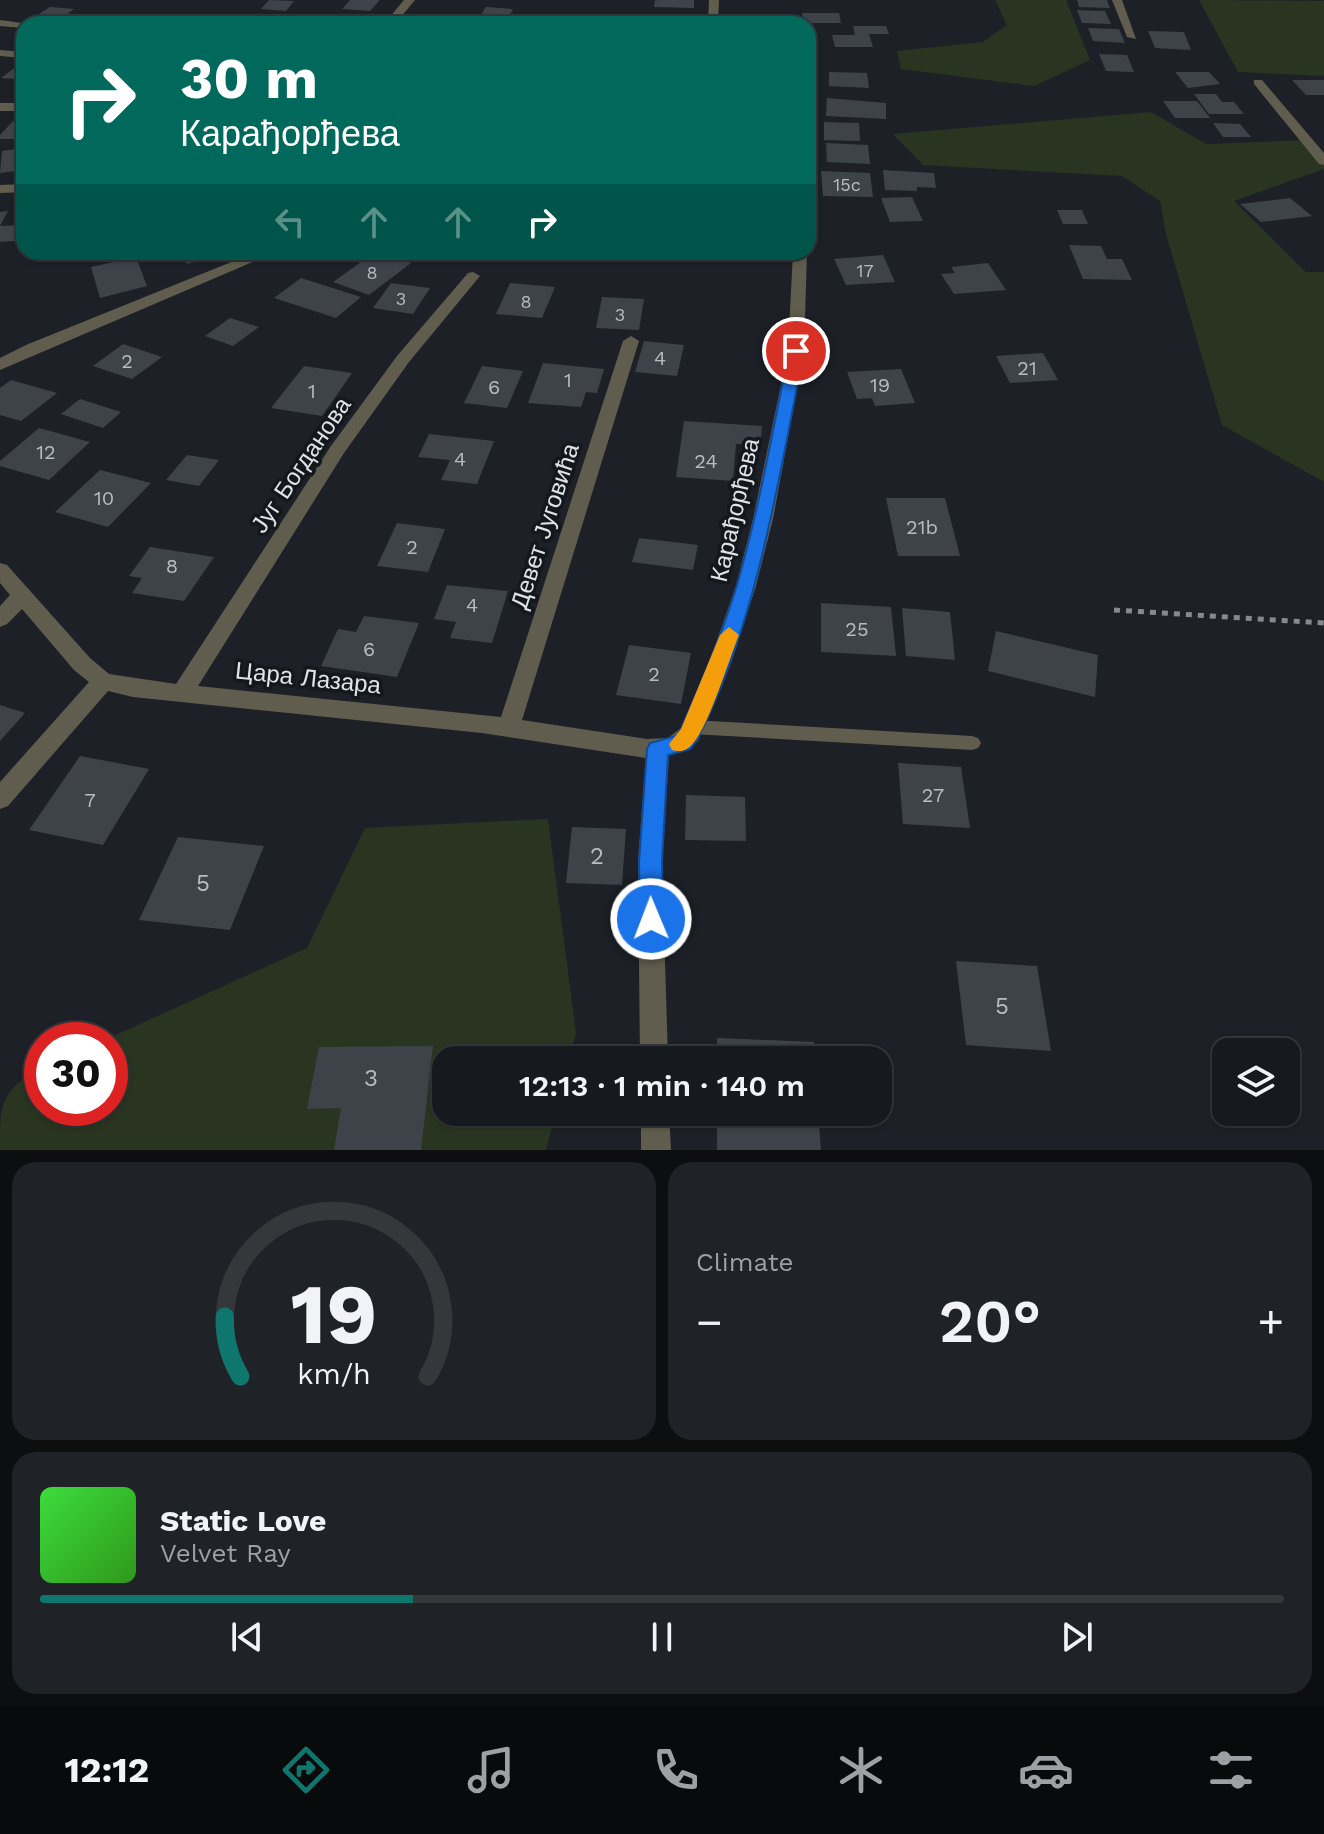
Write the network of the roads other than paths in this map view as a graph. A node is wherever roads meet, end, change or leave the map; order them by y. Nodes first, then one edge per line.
1 (410, 0) edge
2 (1117, 0) edge
3 (396, 16) edge
4 (1132, 37) dead end
5 (1258, 82) dead end
6 (1324, 161) edge
7 (249, 260) edge
8 (800, 260) edge
9 (473, 276) dead end
10 (631, 341) dead end
11 (0, 365) edge
12 (0, 570) edge
13 (23, 595) junction
14 (0, 619) edge
15 (103, 681) junction
16 (183, 691) junction
17 (509, 726) junction
18 (692, 727) junction
19 (972, 743) dead end
20 (658, 749) junction
21 (0, 799) edge
22 (654, 1046) edge
23 (655, 1126) edge
24 (656, 1150) edge

1 - 3 street
2 - 4 street
5 - 6 street
7 - 11 street
8 - 18 street, Карађорђева
9 - 16 street, Југ Богданова
10 - 17 street, Девет Југовића
12 - 13 street
13 - 14 street
13 - 15 street
15 - 16 street, Цара Лазара
15 - 21 street
16 - 17 street, Цара Лазара
17 - 20 street, Цара Лазара
18 - 19 lane
18 - 20 street
20 - 22 street
23 - 24 street

